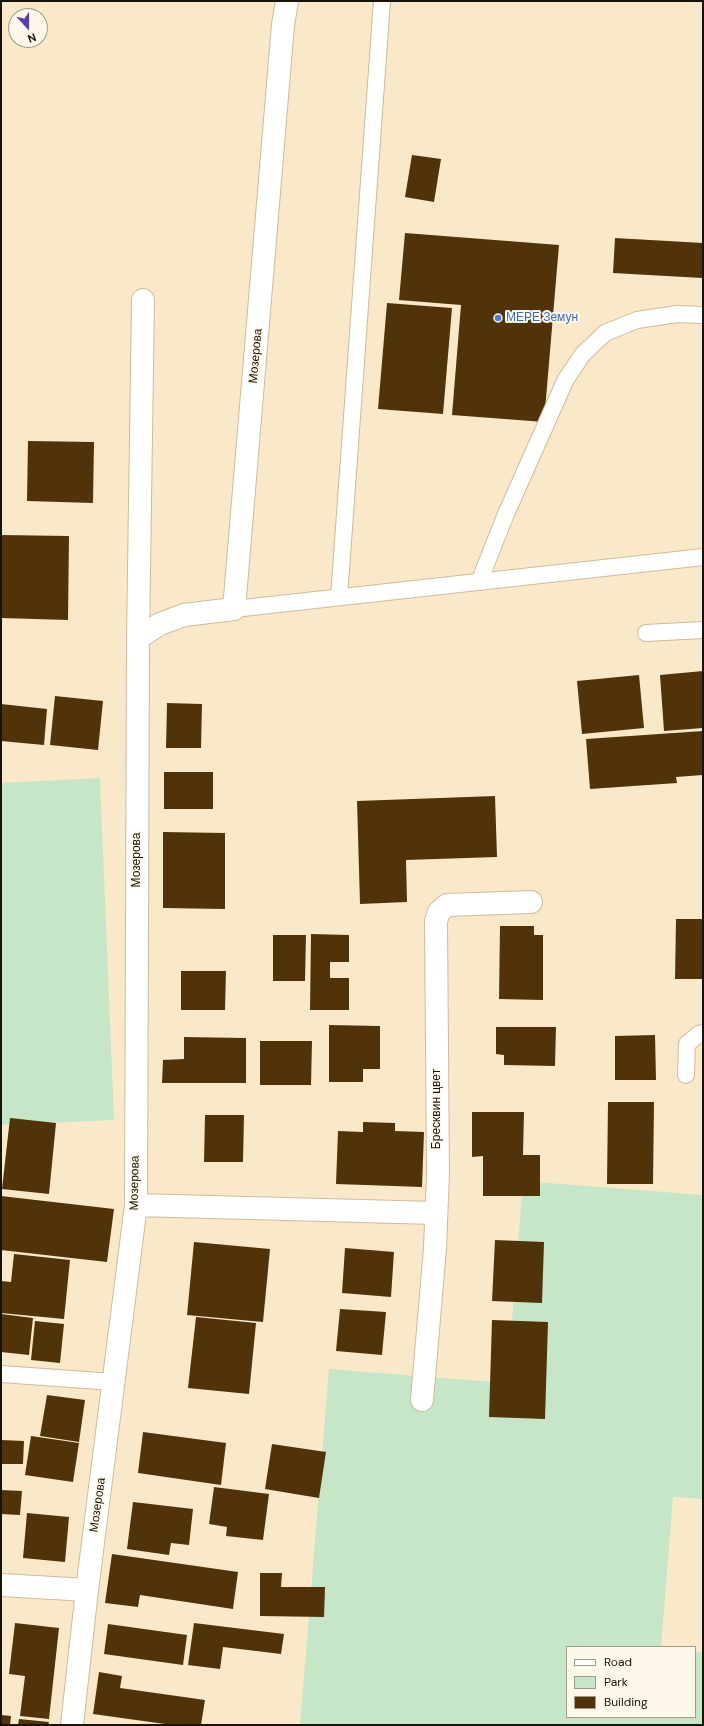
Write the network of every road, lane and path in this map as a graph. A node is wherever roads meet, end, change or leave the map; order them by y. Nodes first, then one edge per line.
1 (287, 1) edge
2 (382, 1) edge
3 (143, 300) dead end
4 (703, 315) edge
5 (703, 557) edge
6 (479, 582) junction
7 (339, 597) junction
8 (234, 609) junction
9 (703, 630) edge
10 (646, 633) dead end
11 (138, 638) junction
12 (531, 902) dead end
13 (703, 1033) edge
14 (686, 1075) dead end
15 (136, 1205) junction
16 (436, 1213) junction
17 (1, 1374) edge
18 (114, 1382) junction
19 (422, 1400) dead end
20 (1, 1585) edge
21 (87, 1590) junction
22 (72, 1725) edge

1 - 8 street, Мозерова
2 - 7 lane
3 - 11 street, Мозерова
4 - 6 lane
5 - 6 lane
6 - 7 lane
7 - 8 lane
8 - 11 street
9 - 10 lane
11 - 15 street, Мозерова
12 - 16 street, Бресквин цвет
13 - 14 lane
15 - 16 street
15 - 18 street, Мозерова
16 - 19 street, Бресквин цвет
17 - 18 lane
18 - 21 street, Мозерова
20 - 21 street
21 - 22 street, Мозерова

